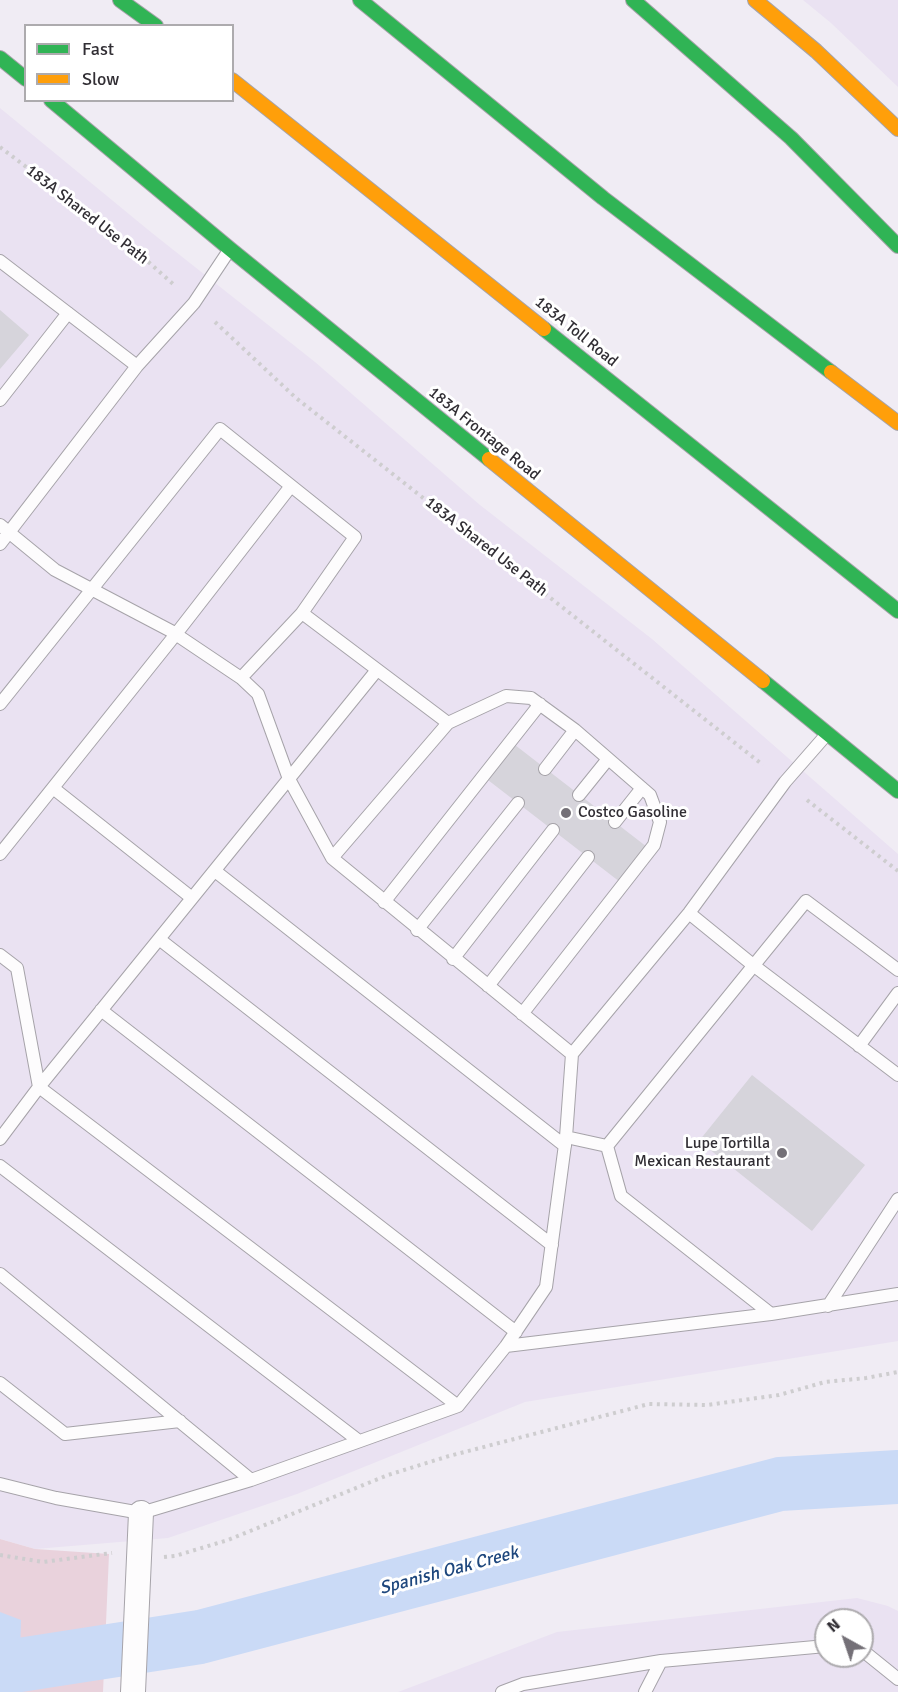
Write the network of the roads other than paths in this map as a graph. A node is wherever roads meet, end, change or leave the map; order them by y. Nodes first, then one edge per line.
1 (120, 0) edge
2 (142, 0) edge
3 (360, 0) edge
4 (633, 0) edge
5 (755, 0) edge
6 (153, 24) edge
7 (169, 24) edge
8 (0, 58) edge
9 (24, 77) edge
10 (234, 82) edge
11 (53, 102) edge
12 (898, 129) edge
13 (898, 246) edge
14 (230, 249) junction
15 (0, 261) edge
16 (68, 313) junction
17 (137, 366) junction
18 (0, 399) edge
19 (898, 423) edge
20 (291, 486) junction
21 (5, 529) edge
22 (0, 544) edge
23 (92, 589) junction
24 (898, 611) edge
25 (302, 613) junction
26 (176, 634) junction
27 (377, 670) junction
28 (241, 678) junction
29 (0, 704) edge
30 (540, 704) junction
31 (448, 723) junction
32 (575, 730) junction
33 (828, 734) junction
34 (608, 759) junction
35 (545, 769) dead end
36 (289, 779) junction
37 (642, 788) junction
38 (52, 789) junction
39 (898, 791) edge
40 (579, 795) dead end
41 (518, 803) dead end
42 (615, 822) dead end
43 (553, 830) dead end
44 (0, 854) edge
45 (588, 857) dead end
46 (332, 858) junction
47 (215, 871) junction
48 (192, 898) junction
49 (384, 902) junction
50 (689, 913) junction
51 (417, 930) junction
52 (159, 939) junction
53 (0, 955) edge
54 (453, 959) junction
55 (753, 965) junction
56 (898, 970) edge
57 (488, 986) junction
58 (898, 993) edge
59 (101, 1011) junction
60 (522, 1014) junction
61 (859, 1046) junction
62 (572, 1054) junction
63 (898, 1075) edge
64 (39, 1087) junction
65 (0, 1139) edge
66 (565, 1142) junction
67 (607, 1146) junction
68 (0, 1166) edge
69 (898, 1199) edge
70 (552, 1245) junction
71 (0, 1274) edge
72 (898, 1294) edge
73 (828, 1306) junction
74 (771, 1314) junction
75 (516, 1332) junction
76 (506, 1346) junction
77 (0, 1383) edge
78 (458, 1406) junction
79 (180, 1421) junction
80 (358, 1441) junction
81 (251, 1480) junction
82 (0, 1484) edge
83 (141, 1513) junction
84 (814, 1647) edge
85 (874, 1660) edge
86 (661, 1661) junction
87 (898, 1679) edge
88 (133, 1692) edge
89 (502, 1692) edge
90 (645, 1692) edge

1 - 6 main road
2 - 7 main road
3 - 19 main road
4 - 13 main road
5 - 12 main road
8 - 9 main road
10 - 24 main road, 183A Toll Road
11 - 14 main road, 183A Frontage Road
14 - 17 lane
14 - 33 main road, 183A Frontage Road
15 - 16 lane
16 - 17 lane
16 - 18 lane
17 - 21 lane
20 - 23 lane
20 - 25 lane
20 - 26 lane
21 - 22 lane
21 - 23 lane
23 - 26 lane
23 - 29 lane
25 - 27 lane
25 - 28 lane
26 - 28 lane
26 - 38 lane
27 - 31 lane
27 - 36 lane
28 - 36 lane
30 - 31 lane
30 - 32 lane
30 - 49 lane
31 - 46 lane
32 - 34 lane
32 - 35 lane
33 - 39 main road, 183A Frontage Road
33 - 50 lane
34 - 37 lane
34 - 40 lane
36 - 46 lane
36 - 47 lane
37 - 42 lane
37 - 60 lane
38 - 44 lane
38 - 48 lane
41 - 51 lane
43 - 54 lane
45 - 57 lane
46 - 49 lane
47 - 48 lane
47 - 66 lane
48 - 52 lane
49 - 51 lane
50 - 55 lane
50 - 62 lane
51 - 54 lane
52 - 59 lane
52 - 70 lane
53 - 64 lane
54 - 57 lane
55 - 56 lane
55 - 61 lane
55 - 67 lane
57 - 60 lane
58 - 61 lane
59 - 64 lane
59 - 75 lane
60 - 62 lane
61 - 63 lane
62 - 66 lane
64 - 65 lane
64 - 78 lane
66 - 67 lane
66 - 70 lane
67 - 74 lane
68 - 80 lane
69 - 73 lane
70 - 75 lane
71 - 79 lane
72 - 73 lane
73 - 74 lane
74 - 76 lane
75 - 76 lane
76 - 78 lane
77 - 79 lane
78 - 80 lane
79 - 81 lane
80 - 81 lane
81 - 83 lane
82 - 83 lane
83 - 88 street
84 - 86 lane
85 - 87 lane
86 - 89 lane
86 - 90 lane

